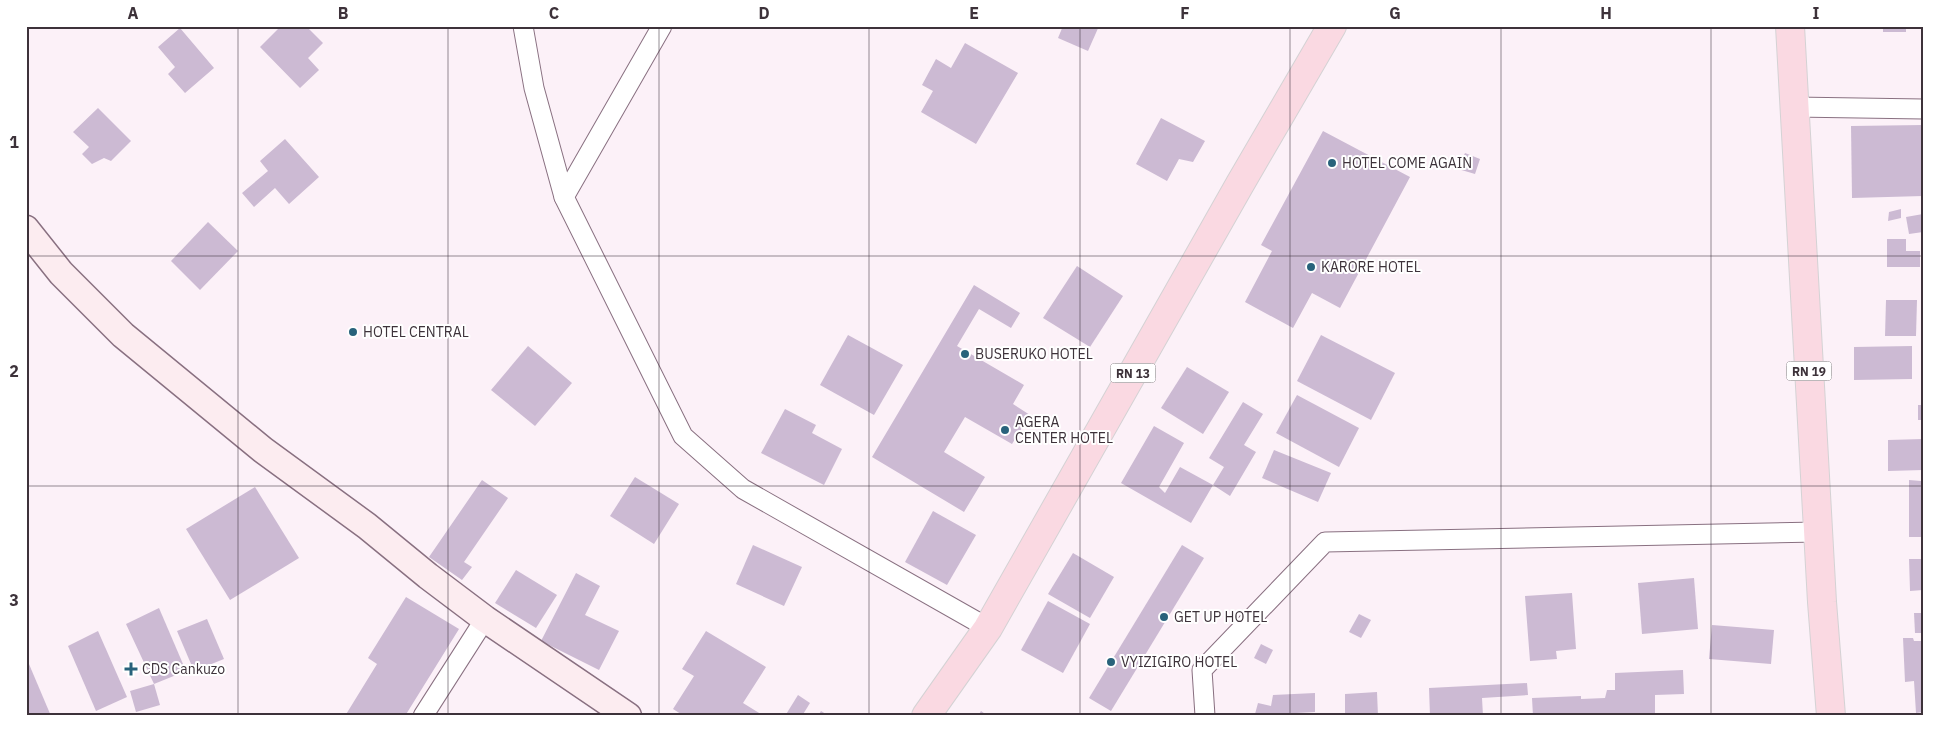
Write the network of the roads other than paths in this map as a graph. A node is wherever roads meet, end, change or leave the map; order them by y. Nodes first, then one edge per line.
1 (523, 26) edge
2 (662, 26) edge
3 (1332, 26) edge
4 (1790, 26) edge
5 (1794, 107) junction
6 (1923, 109) edge
7 (564, 197) junction
8 (26, 229) edge
9 (1818, 532) junction
10 (485, 619) junction
11 (988, 628) junction
12 (423, 716) edge
13 (628, 716) edge
14 (926, 716) edge
15 (1204, 716) edge
16 (1831, 716) edge

1 - 7 street
2 - 7 street
3 - 11 main road, RN 13
4 - 5 main road, RN 19
5 - 6 street
5 - 9 main road, RN 19
7 - 11 street
8 - 10 main road
9 - 15 street
9 - 16 main road, RN 19
10 - 12 street
10 - 13 main road
11 - 14 main road, RN 13

